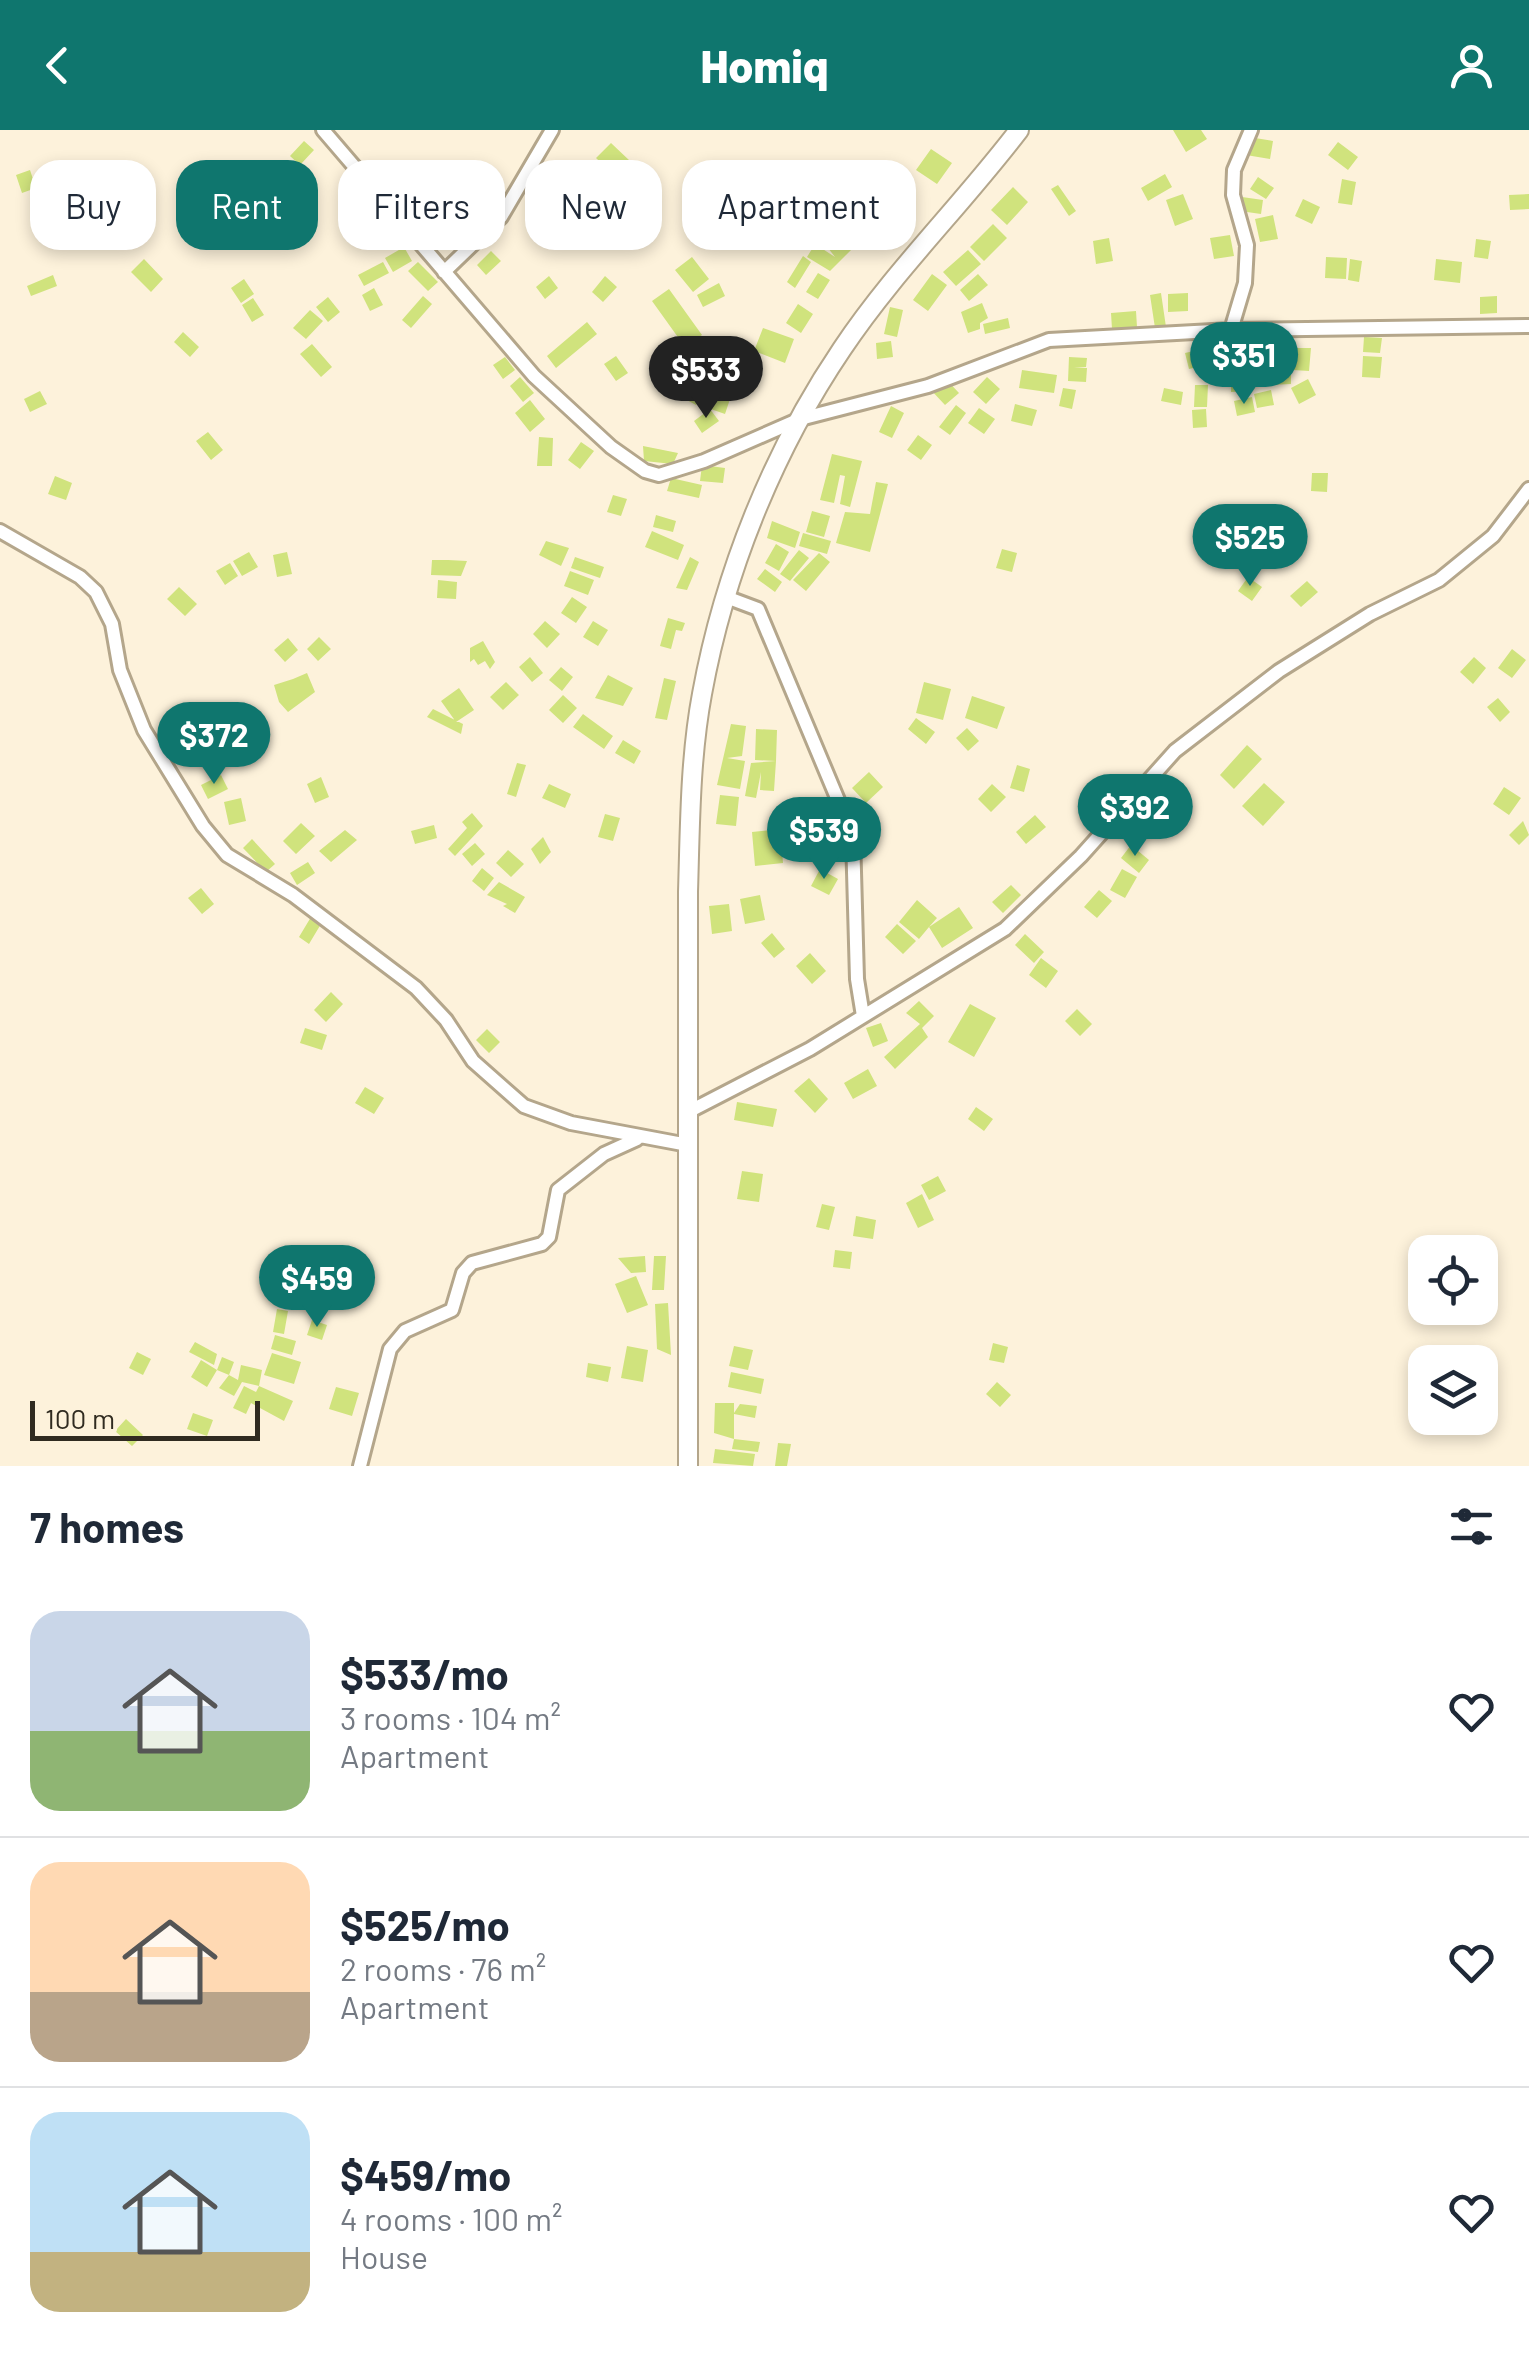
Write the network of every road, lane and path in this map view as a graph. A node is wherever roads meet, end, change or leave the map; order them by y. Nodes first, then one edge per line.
1 (323, 130) edge
2 (552, 130) edge
3 (1019, 130) edge
4 (1251, 130) edge
5 (444, 272) junction
6 (1529, 326) edge
7 (1231, 330) junction
8 (800, 419) junction
9 (1529, 489) edge
10 (0, 532) edge
11 (726, 598) junction
12 (863, 1016) junction
13 (688, 1112) junction
14 (640, 1138) junction
15 (688, 1145) junction
16 (360, 1466) edge
17 (688, 1466) edge

1 - 5 street
2 - 5 street
3 - 8 main road
4 - 7 street
5 - 8 street
6 - 7 street
7 - 8 street
8 - 11 main road
9 - 12 street
10 - 14 street
11 - 12 street
11 - 13 main road
12 - 13 street
13 - 15 main road
14 - 15 street
14 - 16 street
15 - 17 main road

